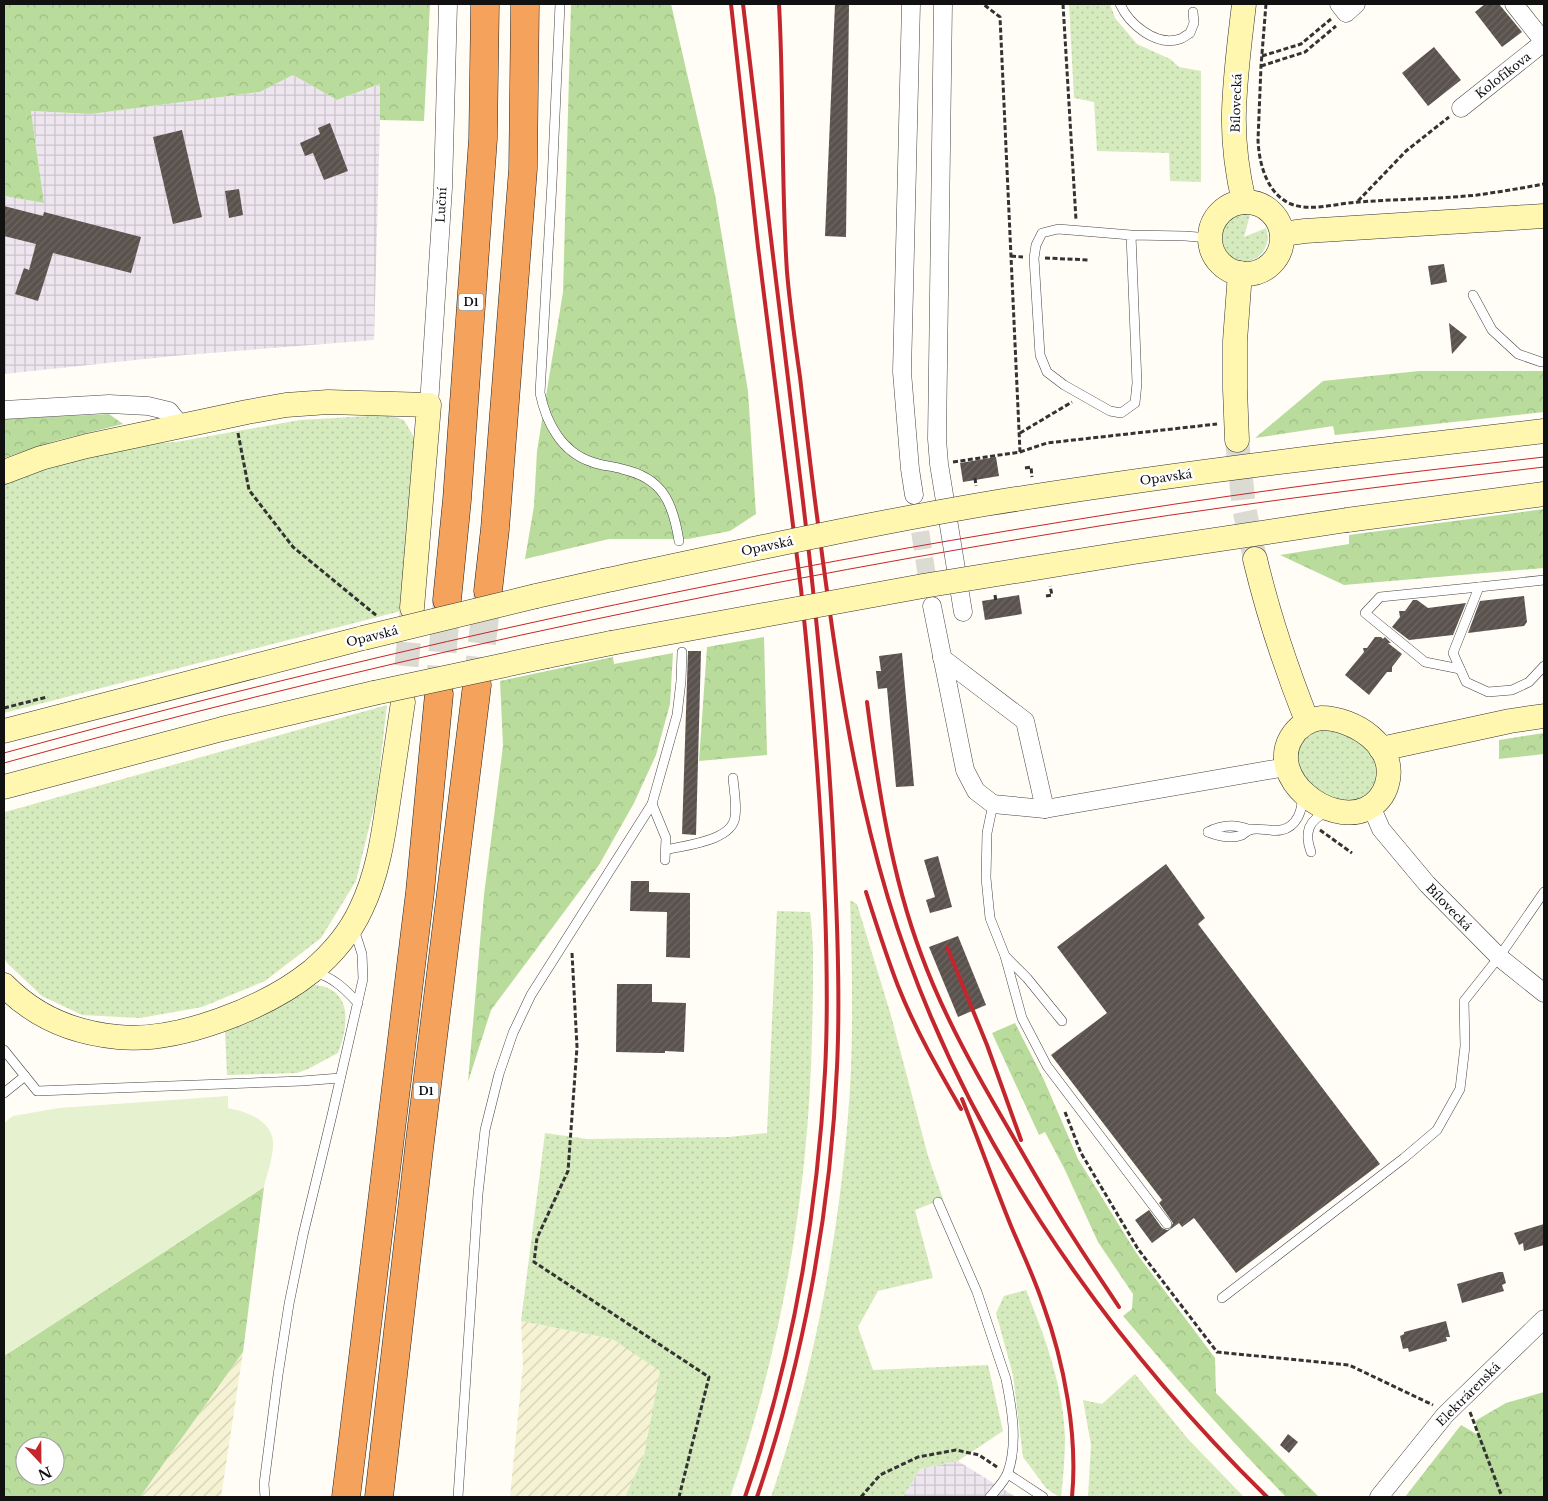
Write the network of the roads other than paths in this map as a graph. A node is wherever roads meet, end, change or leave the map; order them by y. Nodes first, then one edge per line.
1 (448, 4) edge
2 (485, 4) edge
3 (525, 4) edge
4 (560, 4) edge
5 (911, 4) edge
6 (943, 4) edge
7 (1120, 4) edge
8 (1244, 4) edge
9 (1514, 4) edge
10 (1194, 12) dead end
11 (1544, 42) edge
12 (1461, 108) road end
13 (1244, 202) junction
14 (1544, 216) edge
15 (1282, 234) junction
16 (1131, 235) junction
17 (1210, 238) junction
18 (1240, 273) junction
19 (1473, 295) dead end
20 (1544, 362) edge
21 (429, 406) junction
22 (4, 410) edge
23 (181, 426) junction
24 (1544, 431) edge
25 (1230, 432) tunnel mouth
26 (4, 472) edge
27 (1544, 494) edge
28 (914, 495) tunnel mouth
29 (679, 541) dead end
30 (1256, 559) tunnel mouth
31 (1544, 580) edge
32 (1479, 587) junction
33 (488, 591) tunnel mouth
34 (447, 600) tunnel mouth
35 (932, 606) tunnel mouth
36 (412, 608) tunnel mouth
37 (963, 612) dead end
38 (682, 652) dead end
39 (942, 658) junction
40 (1544, 666) edge
41 (1460, 669) junction
42 (477, 685) tunnel mouth
43 (438, 694) tunnel mouth
44 (403, 702) tunnel mouth
45 (1544, 716) edge
46 (1307, 721) junction
47 (8, 728) edge
48 (1381, 749) junction
49 (1286, 767) junction
50 (733, 778) dead end
51 (5, 787) edge
52 (1302, 791) junction
53 (652, 804) junction
54 (993, 804) junction
55 (1371, 806) junction
56 (1045, 809) junction
57 (1332, 809) junction
58 (1208, 832) dead end
59 (666, 850) junction
60 (1311, 852) dead end
61 (665, 860) dead end
62 (1544, 892) edge
63 (352, 926) junction
64 (1004, 956) junction
65 (1499, 957) junction
66 (310, 972) junction
67 (4, 985) edge
68 (1544, 994) edge
69 (358, 1003) junction
70 (1062, 1021) dead end
71 (4, 1050) edge
72 (25, 1076) junction
73 (340, 1078) junction
74 (4, 1093) edge
75 (938, 1202) dead end
76 (1168, 1224) dead end
77 (1222, 1298) dead end
78 (1544, 1319) edge
79 (1008, 1474) junction
80 (265, 1497) edge
81 (346, 1497) edge
82 (378, 1497) edge
83 (458, 1497) edge
84 (990, 1497) edge
85 (1043, 1497) edge
86 (1379, 1497) edge

1 - 21 street, Luční
2 - 34 highway, D1
3 - 33 highway
4 - 29 lane
5 - 28 street
6 - 37 street
7 - 10 lane
8 - 13 main road, Bílovecká
9 - 11 street
11 - 12 street, Kolofíkova
13 - 15 main road
13 - 17 main road
14 - 15 main road
15 - 18 main road
16 - 16 lane
16 - 17 lane
17 - 18 main road
18 - 25 main road
19 - 20 lane
21 - 23 main road
21 - 36 main road
22 - 23 street
23 - 26 main road
24 - 47 main road, Opavská, bridge
27 - 51 main road, bridge
30 - 46 main road
31 - 32 lane
32 - 41 lane
32 - 41 lane
35 - 39 street
38 - 53 lane
39 - 54 street
39 - 56 street
40 - 41 lane
42 - 82 highway, D1
43 - 81 highway, D1
44 - 63 main road
45 - 48 main road
46 - 48 main road
46 - 49 main road
48 - 55 main road
49 - 52 main road
49 - 56 street
50 - 59 lane
52 - 57 main road
52 - 58 lane
53 - 59 lane
53 - 83 lane
54 - 56 street
54 - 64 lane
55 - 57 main road
55 - 65 street, Bílovecká
57 - 60 lane
59 - 61 lane
62 - 65 lane
63 - 66 main road
63 - 69 lane
64 - 70 lane
64 - 76 lane
65 - 68 street, Bílovecká
65 - 77 lane
66 - 67 main road
66 - 69 lane
69 - 73 lane
71 - 72 lane
72 - 73 lane
72 - 74 lane
73 - 80 lane
75 - 79 lane
78 - 86 street, Elektrárenská
79 - 84 lane
79 - 85 lane

